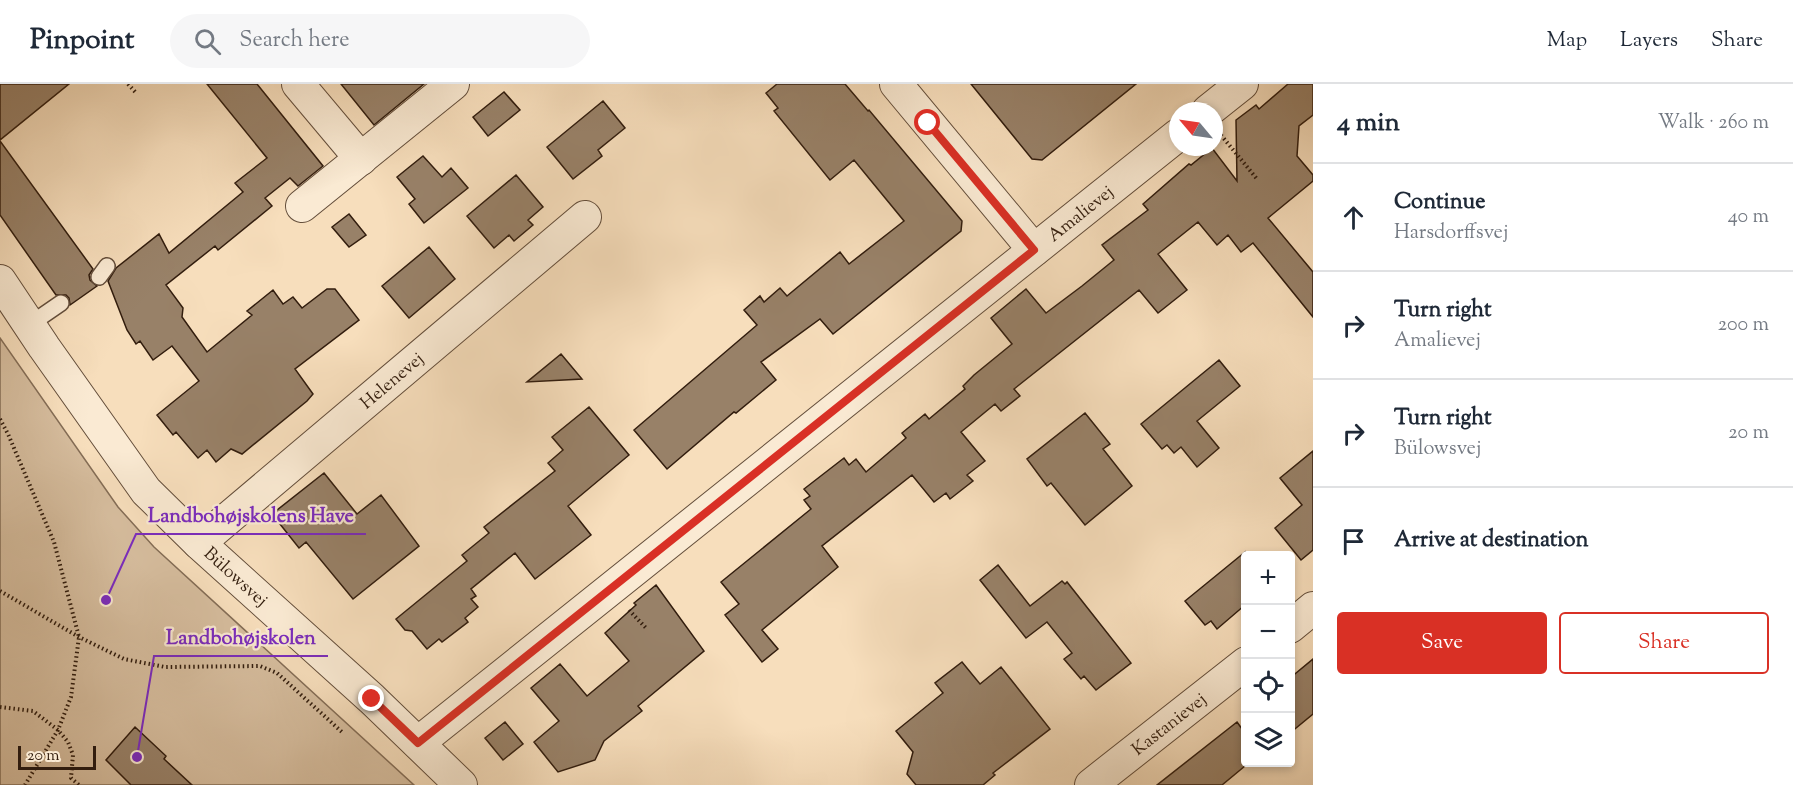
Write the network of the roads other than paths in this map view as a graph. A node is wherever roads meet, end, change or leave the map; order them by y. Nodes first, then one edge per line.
1 (298, 84) edge
2 (453, 84) edge
3 (896, 84) edge
4 (1242, 84) edge
5 (1219, 102) edge
6 (1169, 142) edge
7 (361, 159) junction
8 (302, 206) dead end
9 (585, 217) dead end
10 (1034, 250) junction
11 (0, 281) edge
12 (61, 303) dead end
13 (29, 325) junction
14 (199, 543) junction
15 (1313, 608) edge
16 (1295, 623) edge
17 (1241, 666) edge
18 (418, 743) junction
19 (460, 785) edge
20 (1091, 785) edge

1 - 7 street
2 - 7 street
3 - 10 street
4 - 5 street
6 - 10 street, Amalievej
7 - 8 street
9 - 14 street, Helenevej
10 - 18 street, Amalievej
11 - 13 street, Bülowsvej
12 - 13 lane
13 - 14 street, Bülowsvej
14 - 18 street, Bülowsvej
15 - 16 street
17 - 20 street, Kastanievej
18 - 19 street, Bülowsvej

